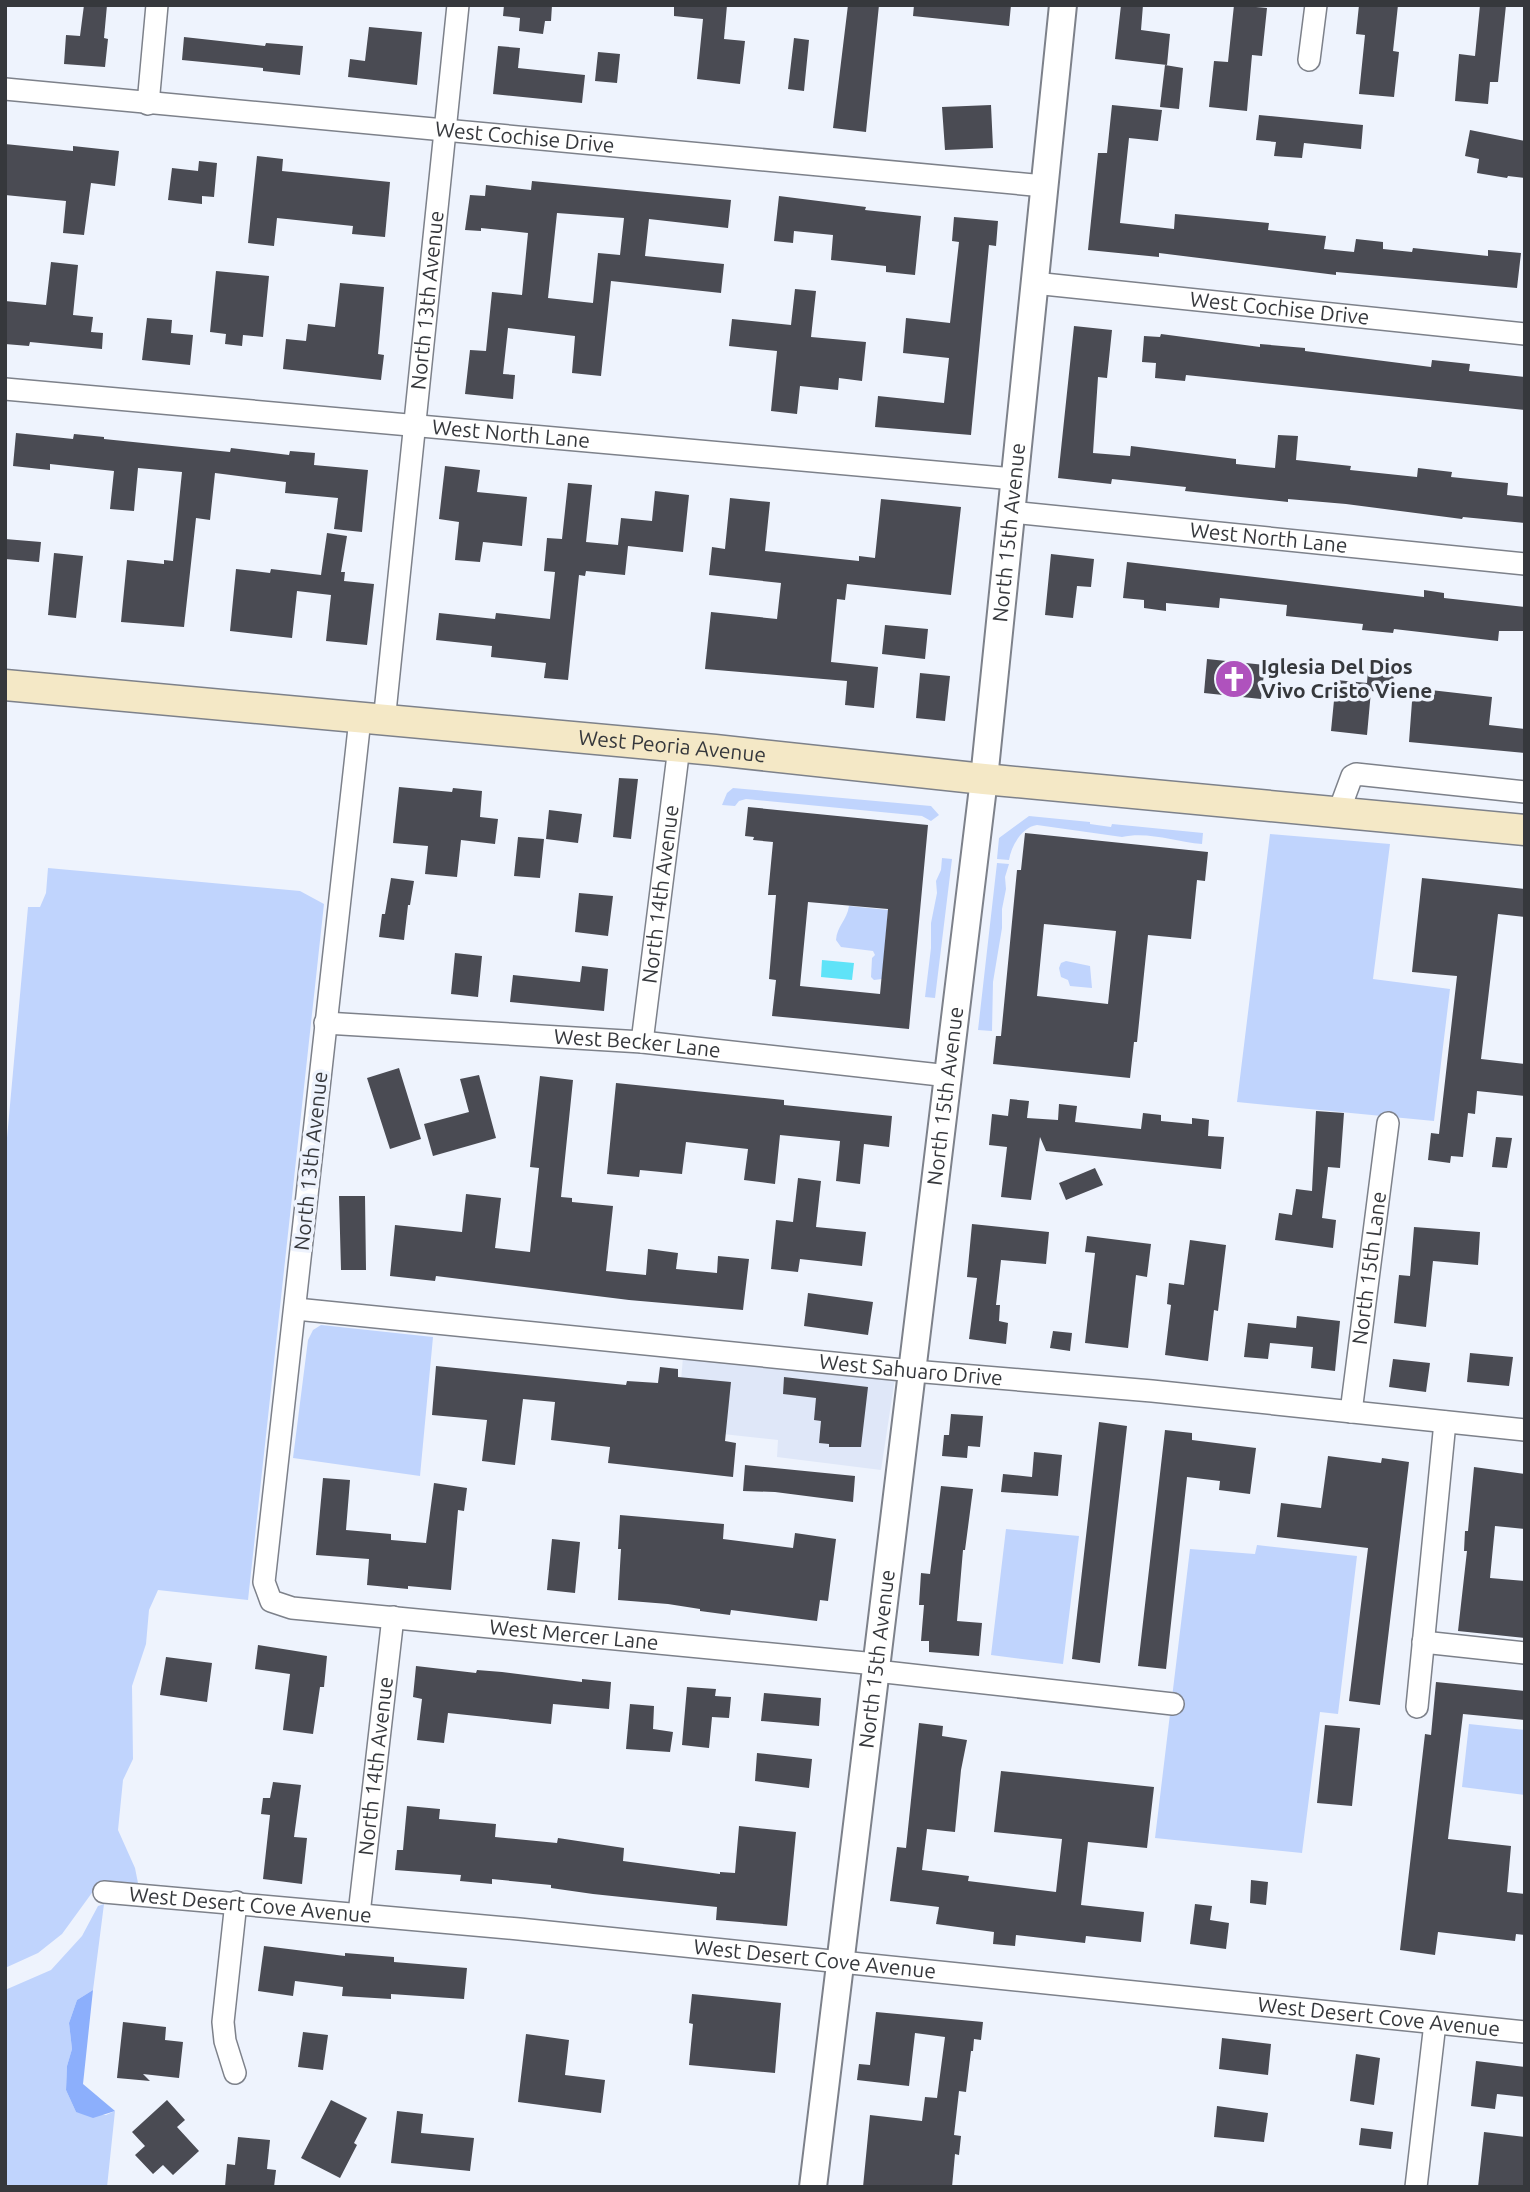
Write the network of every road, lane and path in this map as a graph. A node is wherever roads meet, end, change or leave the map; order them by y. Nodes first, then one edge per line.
1 (158, 5) edge
2 (458, 5) edge
3 (1063, 5) edge
4 (1316, 5) edge
5 (1309, 60) dead end
6 (5, 89) edge
7 (148, 104) junction
8 (445, 132) junction
9 (1044, 186) junction
10 (1034, 283) junction
11 (1525, 334) edge
12 (5, 388) edge
13 (415, 426) junction
14 (1014, 479) junction
15 (1011, 512) junction
16 (1525, 564) edge
17 (5, 685) edge
18 (372, 721) junction
19 (679, 747) junction
20 (984, 779) junction
21 (1525, 792) edge
22 (1339, 811) junction
23 (1525, 830) edge
24 (325, 1023) junction
25 (642, 1042) junction
26 (949, 1076) junction
27 (1388, 1123) dead end
28 (296, 1309) junction
29 (913, 1371) junction
30 (1351, 1412) junction
31 (1445, 1422) junction
32 (1525, 1430) edge
33 (271, 1601) joint
34 (393, 1617) junction
35 (1423, 1642) junction
36 (1525, 1653) edge
37 (876, 1668) junction
38 (1173, 1704) dead end
39 (1417, 1707) dead end
40 (104, 1892) dead end
41 (236, 1902) junction
42 (359, 1913) junction
43 (842, 1962) junction
44 (1435, 2023) junction
45 (1525, 2032) edge
46 (235, 2073) dead end
47 (813, 2187) edge
48 (1416, 2187) edge

1 - 7 street
2 - 8 street, North 13th Avenue
3 - 9 street, North 15th Avenue
4 - 5 street
6 - 7 street, West Cochise Drive
7 - 8 street, West Cochise Drive
8 - 9 street, West Cochise Drive
8 - 13 street, North 13th Avenue
9 - 10 street, North 15th Avenue
10 - 11 street, West Cochise Drive
10 - 14 street, North 15th Avenue
12 - 13 street, West North Lane
13 - 14 street, West North Lane
13 - 18 street, North 13th Avenue
14 - 15 street, North 15th Avenue
15 - 16 street, West North Lane
15 - 20 street, North 15th Avenue
17 - 18 main road, West Peoria Avenue
18 - 19 main road, West Peoria Avenue
18 - 24 street, North 13th Avenue
19 - 20 main road, West Peoria Avenue
19 - 25 street, North 14th Avenue
20 - 22 main road, West Peoria Avenue
20 - 26 street, North 15th Avenue
21 - 22 street
22 - 23 main road, West Peoria Avenue
24 - 25 street, West Becker Lane
24 - 28 street, North 13th Avenue
25 - 26 street, West Becker Lane
26 - 29 street, North 15th Avenue
27 - 30 street, North 15th Lane
28 - 29 street, West Sahuaro Drive
28 - 33 street, North 13th Avenue
29 - 30 street, West Sahuaro Drive
29 - 37 street, North 15th Avenue
30 - 31 street, West Sahuaro Drive
31 - 32 street, West Sahuaro Drive
31 - 35 street
33 - 34 street, West Mercer Lane
34 - 37 street, West Mercer Lane
34 - 42 street, North 14th Avenue
35 - 36 street
35 - 39 street
37 - 38 street, West Mercer Lane
37 - 43 street, North 15th Avenue
40 - 41 street, West Desert Cove Avenue
41 - 42 street, West Desert Cove Avenue
41 - 46 street
42 - 43 street, West Desert Cove Avenue
43 - 44 street, West Desert Cove Avenue
43 - 47 street, North 15th Avenue
44 - 45 street, West Desert Cove Avenue
44 - 48 street

